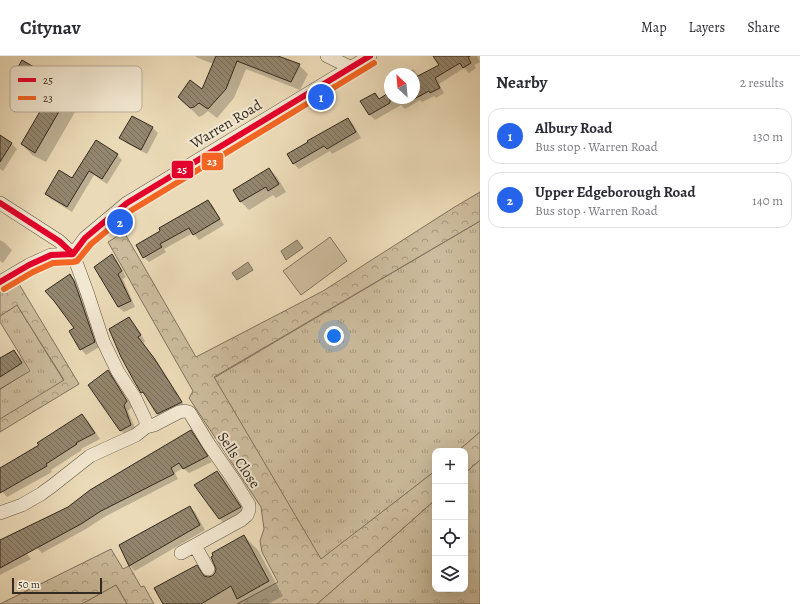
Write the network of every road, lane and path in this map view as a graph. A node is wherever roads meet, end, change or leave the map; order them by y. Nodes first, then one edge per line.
1 (327, 56) edge
2 (370, 56) edge
3 (352, 68) junction
4 (0, 203) edge
5 (73, 254) junction
6 (0, 282) edge
7 (146, 427) junction
8 (0, 513) edge
9 (195, 546) junction
10 (181, 553) dead end
11 (208, 569) dead end

1 - 3 street
2 - 3 street, Warren Road
3 - 5 street, Warren Road
4 - 5 street
5 - 6 street
5 - 7 street
7 - 8 street
7 - 9 street, Sells Close
9 - 10 street, Sells Close
9 - 11 street

